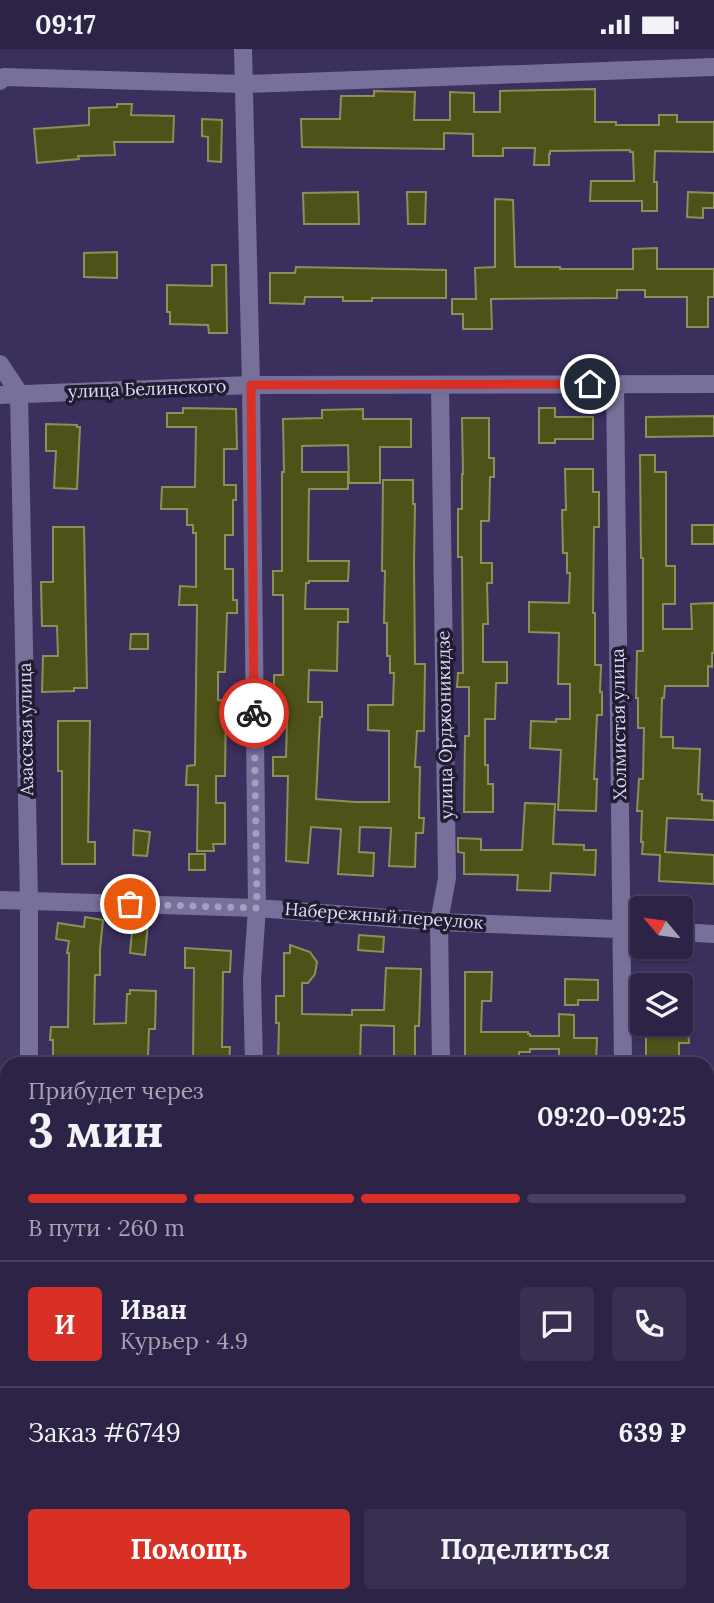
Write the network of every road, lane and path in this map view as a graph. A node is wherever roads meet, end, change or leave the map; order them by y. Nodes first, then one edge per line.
1 (243, 49) edge
2 (714, 67) edge
3 (0, 81) edge
4 (244, 83) junction
5 (0, 364) edge
6 (615, 383) junction
7 (714, 384) edge
8 (251, 385) junction
9 (440, 385) junction
10 (19, 393) junction
11 (0, 394) edge
12 (0, 901) edge
13 (29, 901) junction
14 (257, 908) junction
15 (439, 922) junction
16 (622, 928) junction
17 (630, 929) edge
18 (693, 933) edge
19 (714, 934) edge
20 (29, 1057) edge
21 (254, 1057) edge
22 (442, 1057) edge
23 (623, 1057) edge

1 - 4 street
2 - 4 street
3 - 4 street
4 - 8 street
5 - 10 street
6 - 7 street, улица Белинского
6 - 9 street, улица Белинского
6 - 16 street, Холмистая улица
8 - 9 street, улица Белинского
8 - 10 street, улица Белинского
8 - 14 street
9 - 15 street, улица Орджоникидзе
10 - 11 street, улица Белинского
10 - 13 street, Азасская улица
12 - 13 street, Набережный переулок
13 - 14 street, Набережный переулок
13 - 20 street, Азасская улица
14 - 15 street, Набережный переулок
14 - 21 street
15 - 16 street, Набережный переулок
15 - 22 street, улица Орджоникидзе
16 - 17 street, Набережный переулок
16 - 23 street, Холмистая улица
18 - 19 street

